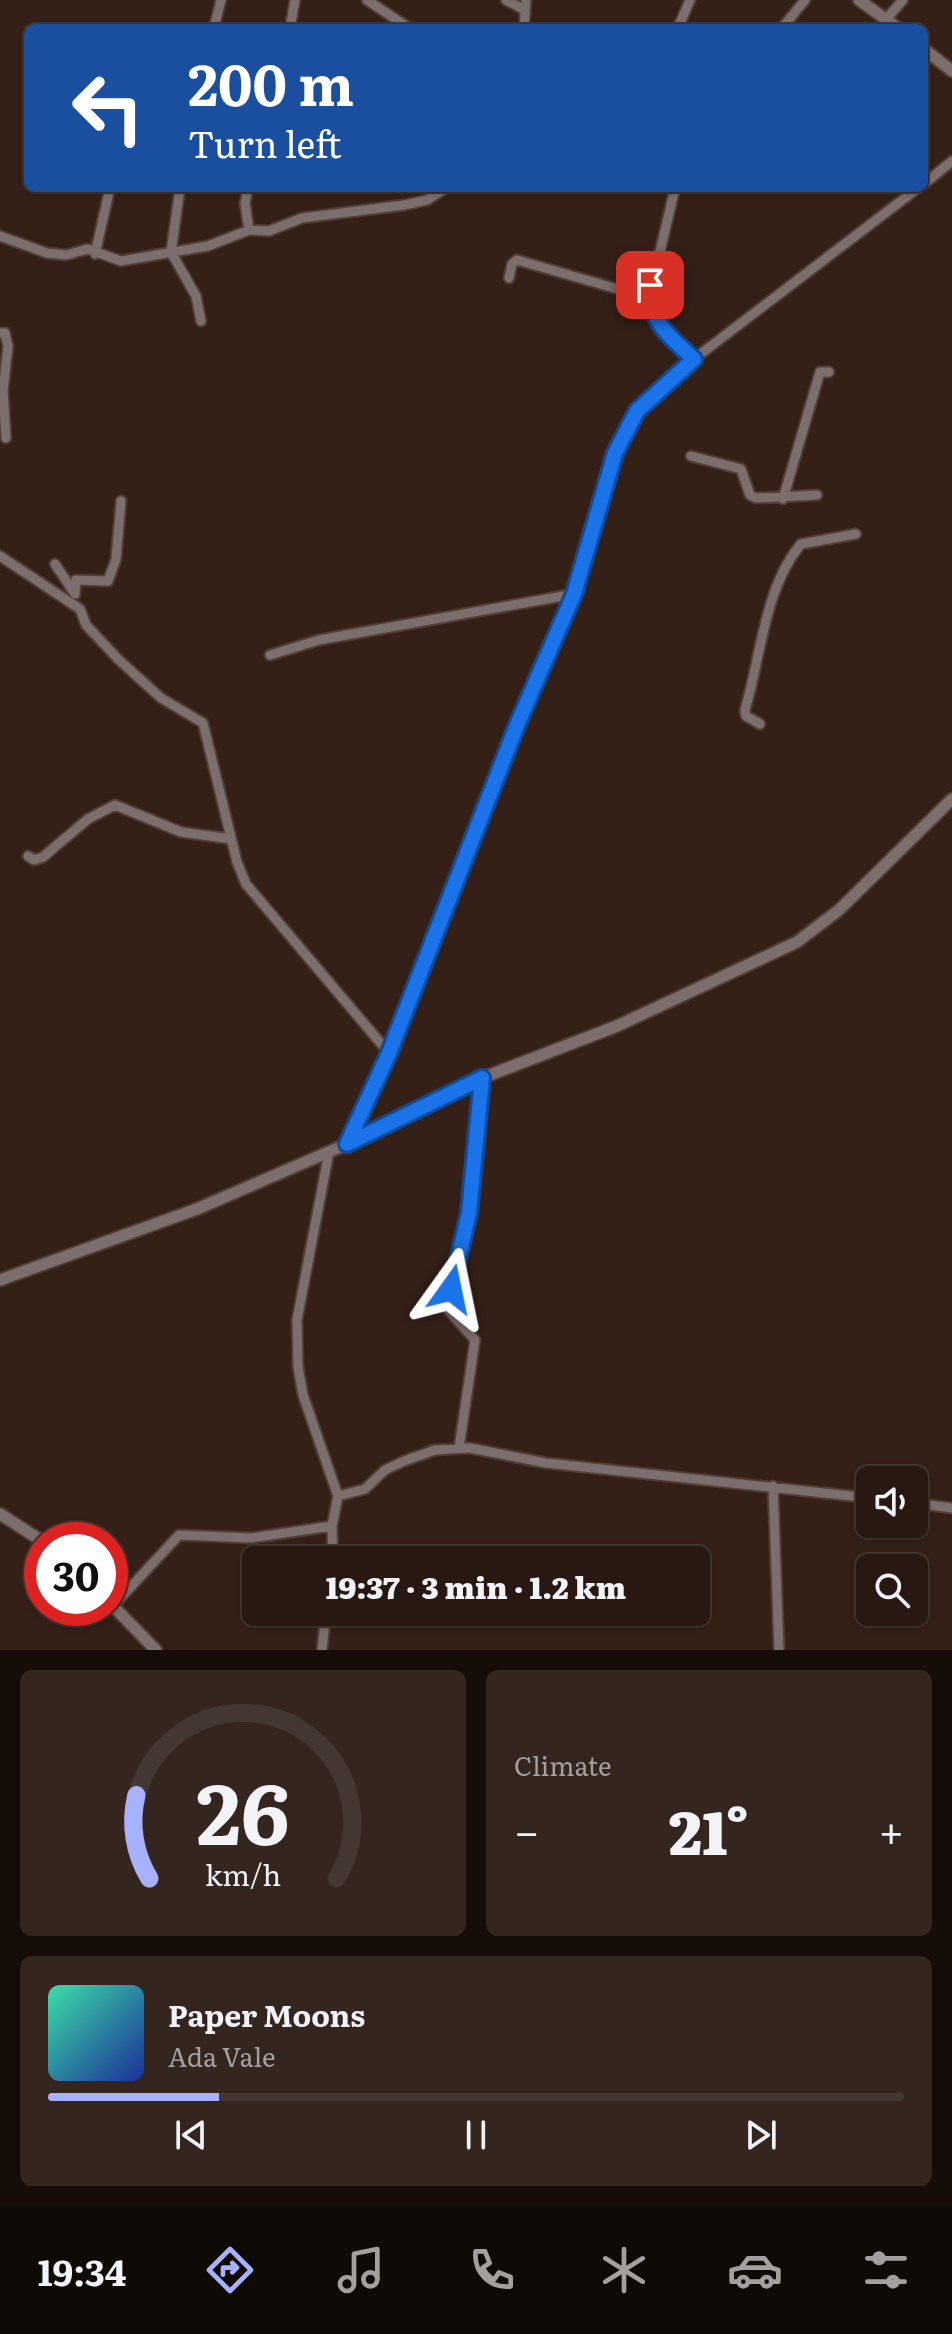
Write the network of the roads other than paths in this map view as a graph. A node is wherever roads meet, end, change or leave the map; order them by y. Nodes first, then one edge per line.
1 (221, 0) edge
2 (295, 0) edge
3 (367, 0) edge
4 (506, 0) edge
5 (690, 0) edge
6 (805, 0) edge
7 (859, 0) edge
8 (903, 0) edge
9 (525, 5) edge
10 (886, 19) junction
11 (215, 24) edge
12 (291, 24) edge
13 (403, 24) edge
14 (680, 24) edge
15 (785, 24) edge
16 (893, 24) edge
17 (928, 52) edge
18 (952, 71) edge
19 (952, 161) edge
20 (928, 181) edge
21 (109, 192) edge
22 (179, 192) edge
23 (247, 192) edge
24 (440, 192) edge
25 (674, 192) edge
26 (913, 192) edge
27 (249, 230) junction
28 (2, 239) edge
29 (171, 252) junction
30 (95, 254) junction
31 (509, 278) dead end
32 (649, 298) junction
33 (201, 321) dead end
34 (0, 333) edge
35 (694, 359) junction
36 (829, 372) dead end
37 (6, 438) dead end
38 (691, 456) dead end
39 (817, 495) dead end
40 (783, 499) junction
41 (121, 501) dead end
42 (856, 534) dead end
43 (0, 556) edge
44 (55, 564) dead end
45 (75, 593) junction
46 (574, 594) junction
47 (80, 609) junction
48 (270, 655) dead end
49 (760, 724) dead end
50 (952, 799) edge
51 (231, 839) junction
52 (28, 856) dead end
53 (389, 1053) junction
54 (482, 1078) junction
55 (347, 1144) junction
56 (329, 1152) junction
57 (0, 1280) edge
58 (459, 1448) junction
59 (773, 1486) junction
60 (338, 1496) junction
61 (856, 1496) edge
62 (928, 1505) edge
63 (952, 1508) edge
64 (0, 1514) edge
65 (332, 1526) junction
66 (24, 1529) edge
67 (333, 1546) edge
68 (128, 1588) edge
69 (128, 1621) edge
70 (325, 1626) edge
71 (156, 1650) edge
72 (322, 1650) edge
73 (779, 1650) edge

1 - 11 street
2 - 12 street
3 - 13 street
4 - 9 street
5 - 14 street
6 - 15 street
7 - 10 street
8 - 10 street
10 - 16 street
17 - 18 street
19 - 20 street
21 - 30 street
22 - 29 street
23 - 27 street
24 - 27 street
25 - 32 street
26 - 35 street
27 - 29 street
28 - 30 street
29 - 30 street
29 - 33 street
31 - 32 street
32 - 35 street
34 - 37 street
35 - 46 street
36 - 40 street
38 - 40 street
39 - 40 street
41 - 45 street
42 - 49 street
43 - 47 street
44 - 45 street
45 - 47 street
46 - 48 street
46 - 53 street
47 - 51 street
50 - 54 street
51 - 52 street
51 - 53 street
53 - 55 street
54 - 55 street
54 - 58 street
55 - 56 street
56 - 57 street
56 - 60 street
58 - 59 street
58 - 60 street
59 - 61 street
59 - 73 street
60 - 65 street
62 - 63 street
64 - 66 street
65 - 67 street
65 - 68 street
69 - 71 street
70 - 72 street

